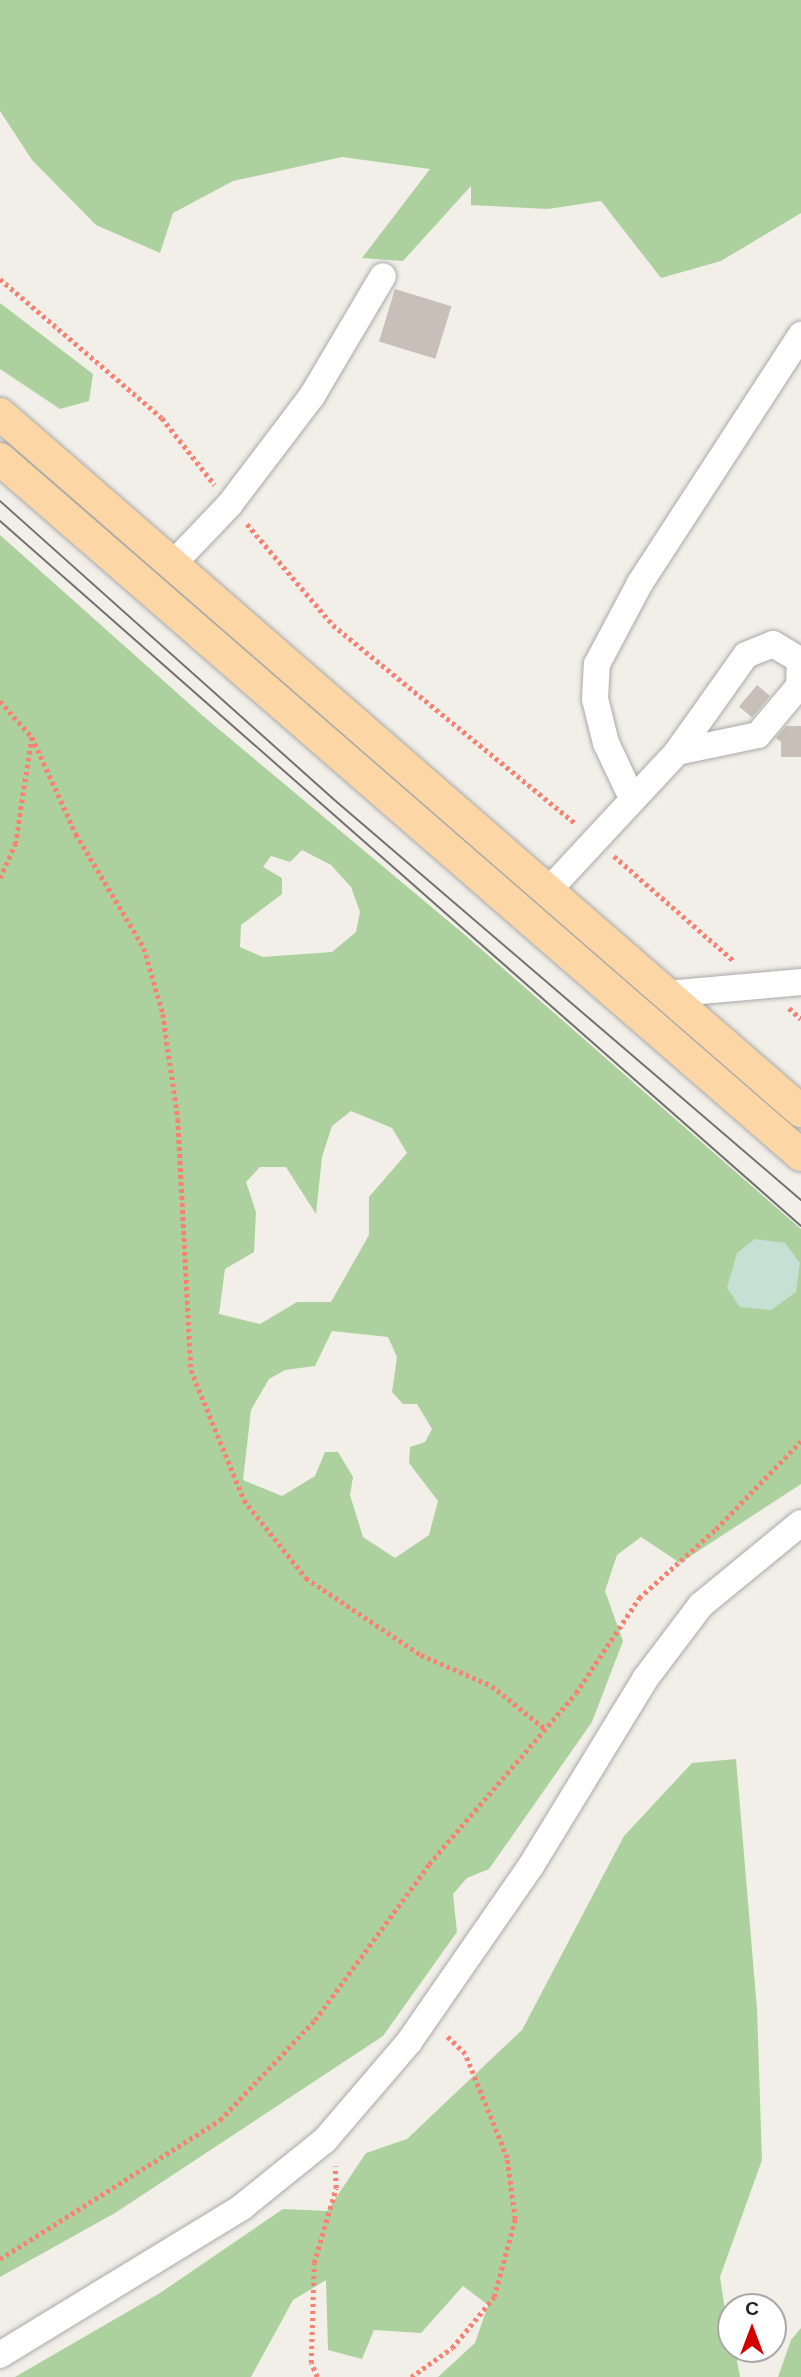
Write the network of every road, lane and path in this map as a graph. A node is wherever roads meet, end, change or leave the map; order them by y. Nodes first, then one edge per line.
1 (383, 276) dead end
2 (0, 279) edge
3 (801, 335) edge
4 (0, 414) edge
5 (0, 459) edge
6 (230, 504) junction
7 (172, 565) junction
8 (0, 701) edge
9 (32, 737) junction
10 (677, 752) junction
11 (632, 797) junction
12 (595, 840) junction
13 (0, 879) edge
14 (548, 891) junction
15 (801, 982) edge
16 (765, 988) junction
17 (667, 994) junction
18 (801, 1019) edge
19 (801, 1111) edge
20 (801, 1155) edge
21 (801, 1441) edge
22 (801, 1524) edge
23 (544, 1728) junction
24 (426, 2018) junction
25 (325, 2140) junction
26 (0, 2259) edge
27 (0, 2355) edge
28 (317, 2377) edge
29 (411, 2377) edge

1 - 6 street
2 - 6 path
3 - 11 street
4 - 7 main road
5 - 20 main road
6 - 7 street
6 - 12 path
7 - 14 main road
8 - 9 path
9 - 13 path
9 - 23 path
10 - 10 street
10 - 11 street
11 - 12 street
12 - 14 street
12 - 16 path
14 - 17 main road
15 - 16 street
16 - 17 street
16 - 18 path
17 - 19 main road
21 - 23 path
22 - 24 street
23 - 26 path
24 - 25 street
24 - 29 path
25 - 27 street
25 - 28 path

